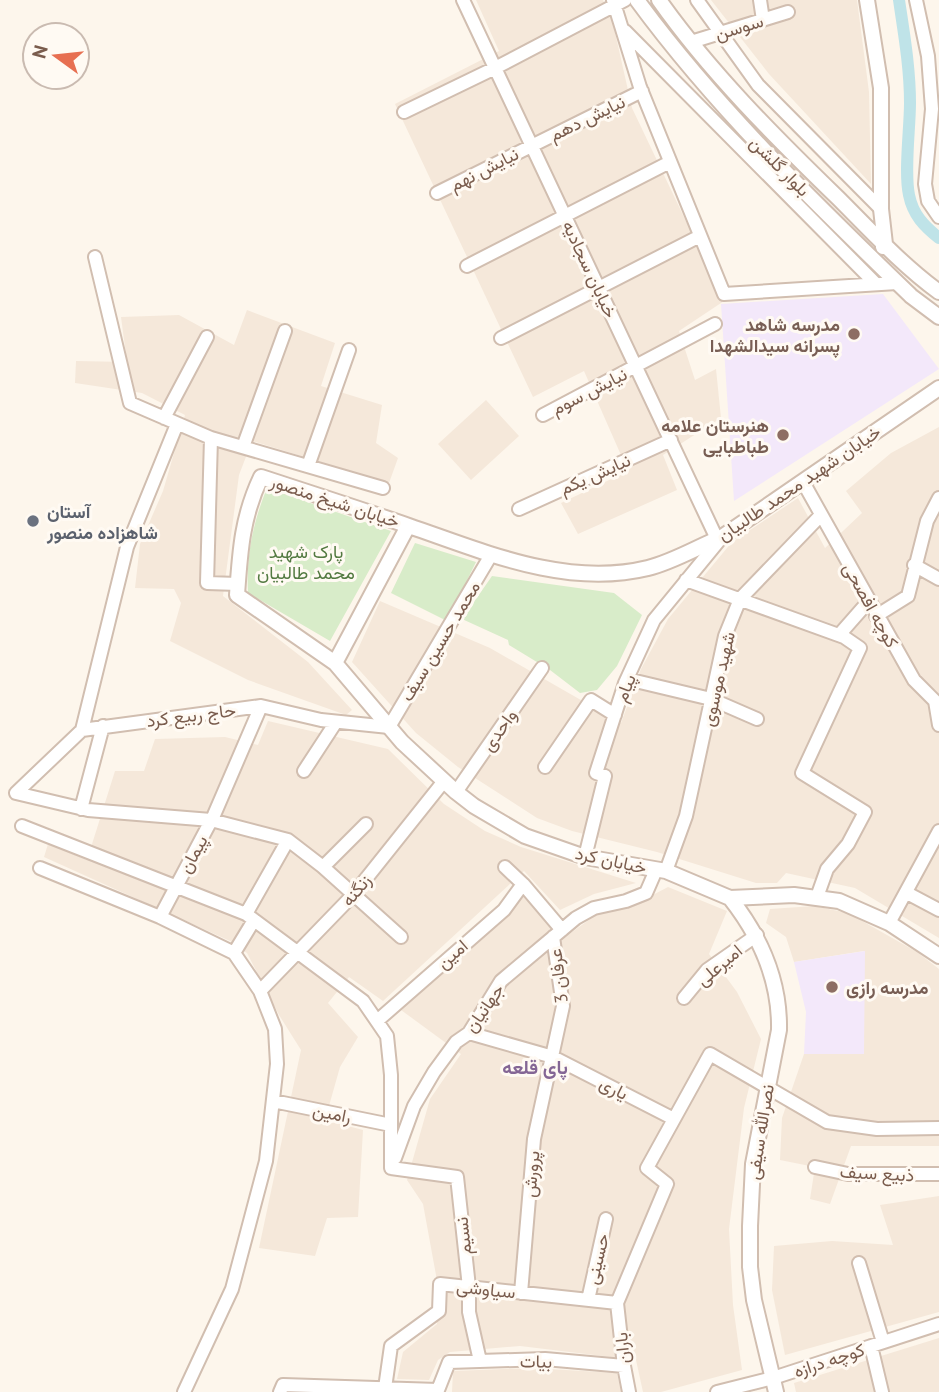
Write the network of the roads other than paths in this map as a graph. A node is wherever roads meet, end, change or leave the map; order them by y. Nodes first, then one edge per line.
1 (463, 0) edge
2 (637, 0) edge
3 (659, 0) edge
4 (697, 0) edge
5 (760, 0) edge
6 (867, 0) edge
7 (916, 0) edge
8 (618, 2) edge
9 (788, 12) dead end
10 (763, 20) junction
11 (623, 30) junction
12 (721, 33) junction
13 (691, 42) junction
14 (495, 68) junction
15 (642, 91) junction
16 (404, 112) dead end
17 (532, 145) junction
18 (670, 162) junction
19 (437, 193) dead end
20 (881, 209) junction
21 (565, 216) junction
22 (939, 217) edge
23 (700, 236) junction
24 (885, 244) junction
25 (94, 257) dead end
26 (874, 260) junction
27 (467, 266) dead end
28 (897, 283) junction
29 (876, 284) junction
30 (599, 288) junction
31 (939, 292) edge
32 (939, 317) edge
33 (715, 324) dead end
34 (285, 331) dead end
35 (207, 337) dead end
36 (501, 338) dead end
37 (349, 350) dead end
38 (636, 366) junction
39 (939, 388) edge
40 (543, 415) dead end
41 (164, 418) junction
42 (177, 424) junction
43 (211, 438) junction
44 (671, 440) junction
45 (243, 447) junction
46 (308, 466) junction
47 (803, 482) junction
48 (383, 488) dead end
49 (938, 503) edge
50 (519, 509) dead end
51 (821, 515) junction
52 (408, 526) junction
53 (720, 538) junction
54 (491, 555) junction
55 (915, 565) junction
56 (939, 579) edge
57 (686, 580) junction
58 (238, 584) junction
59 (740, 599) junction
60 (868, 602) junction
61 (876, 616) junction
62 (839, 635) junction
63 (335, 663) junction
64 (542, 668) dead end
65 (627, 679) junction
66 (712, 699) junction
67 (261, 706) junction
68 (615, 715) junction
69 (757, 719) dead end
70 (337, 722) junction
71 (939, 725) edge
72 (103, 726) junction
73 (389, 727) junction
74 (82, 730) junction
75 (545, 767) dead end
76 (304, 771) dead end
77 (444, 781) junction
78 (456, 793) junction
79 (81, 809) junction
80 (211, 820) junction
81 (366, 824) dead end
82 (22, 826) dead end
83 (939, 831) edge
84 (288, 840) junction
85 (586, 857) junction
86 (323, 867) junction
87 (505, 867) dead end
88 (40, 868) dead end
89 (661, 870) junction
90 (523, 884) junction
91 (174, 888) junction
92 (907, 893) junction
93 (354, 895) junction
94 (817, 897) junction
95 (730, 898) junction
96 (939, 910) edge
97 (250, 917) junction
98 (160, 918) junction
99 (889, 923) junction
100 (557, 933) junction
101 (757, 935) junction
102 (401, 937) dead end
103 (234, 953) junction
104 (298, 953) junction
105 (939, 956) edge
106 (260, 990) junction
107 (684, 998) dead end
108 (377, 1021) junction
109 (469, 1033) junction
110 (553, 1057) junction
111 (767, 1087) junction
112 (273, 1101) junction
113 (674, 1119) junction
114 (391, 1125) junction
115 (939, 1128) edge
116 (815, 1167) dead end
117 (391, 1168) junction
118 (939, 1174) edge
119 (606, 1219) dead end
120 (859, 1264) dead end
121 (469, 1287) junction
122 (521, 1293) junction
123 (588, 1300) junction
124 (617, 1303) junction
125 (939, 1324) edge
126 (877, 1344) junction
127 (480, 1361) junction
128 (624, 1366) junction
129 (774, 1385) edge
130 (385, 1388) junction
131 (184, 1392) edge
132 (280, 1392) edge
133 (629, 1392) edge
134 (717, 1392) edge
135 (882, 1392) edge

1 - 14 street, خیابان سجادیه
2 - 26 street, بلوار گلشن
3 - 13 street, بلوار گلشن
4 - 12 street
5 - 10 street
6 - 20 street
7 - 22 street
8 - 11 street
8 - 14 street
9 - 10 street, سوسن
10 - 12 street, سوسن
11 - 15 street
11 - 29 street
12 - 13 street, سوسن
12 - 20 street
13 - 24 street, بلوار گلشن
14 - 16 street
14 - 17 street, خیابان سجادیه
15 - 17 street, نیایش دهم
15 - 18 street
17 - 19 street, نیایش نهم
17 - 21 street, خیابان سجادیه
18 - 21 street
18 - 23 street
20 - 24 street
21 - 27 street
21 - 30 street, خیابان سجادیه
23 - 29 street
23 - 30 street
24 - 26 street
24 - 31 street, بلوار گلشن
25 - 41 street
26 - 28 street, بلوار گلشن
28 - 29 street
28 - 32 street, بلوار گلشن
30 - 36 street
30 - 38 street, خیابان سجادیه
33 - 38 street, نیایش سوم
34 - 45 street
35 - 41 street
37 - 46 street
38 - 40 street, نیایش سوم
38 - 44 street, خیابان سجادیه
39 - 47 street, خیابان شهید محمد طالبیان
41 - 42 street
42 - 43 street
42 - 74 street
43 - 45 street
43 - 58 street
44 - 50 street, نیایش یکم
44 - 53 street, خیابان سجادیه
45 - 46 street
46 - 48 street
47 - 51 street, کوچه افصحی
47 - 53 street, خیابان شهید محمد طالبیان
49 - 55 street
51 - 59 street, شهید موسوی
51 - 60 street, کوچه افصحی
52 - 54 street, خیابان شهید محمد طالبیان
52 - 58 street, خیابان شیخ منصور
52 - 63 street
53 - 54 street, خیابان شهید محمد طالبیان
53 - 57 street, پیام
54 - 73 street, محمد حسین سیف
55 - 56 street
55 - 61 street
57 - 59 street
57 - 65 street, پیام
58 - 63 street, خیابان کرد
59 - 62 street
59 - 66 street, شهید موسوی
60 - 61 street, کوچه افصحی
60 - 62 street
61 - 71 street, کوچه افصحی
62 - 94 street
63 - 73 street, خیابان کرد
64 - 78 street, واحدی
65 - 66 street
65 - 68 street, پیام
66 - 69 street
66 - 89 street, شهید موسوی
67 - 70 street, حاج ربیع کرد
67 - 72 street, حاج ربیع کرد
67 - 80 street, پیمان
68 - 75 street
68 - 85 street, پیام
70 - 73 street, حاج ربیع کرد
70 - 76 street
72 - 74 street, حاج ربیع کرد
72 - 79 street
73 - 77 street, خیابان کرد
74 - 79 street
77 - 78 street, خیابان کرد
77 - 93 street, زنگنه
78 - 85 street, خیابان کرد
79 - 80 street
80 - 84 street
80 - 91 street, پیمان
81 - 86 street
82 - 91 street
83 - 92 street
84 - 86 street
84 - 97 street
85 - 89 street, خیابان کرد
86 - 93 street
87 - 90 street
88 - 98 street
89 - 95 street, خیابان کرد
89 - 100 street, جهانیان
90 - 100 street
90 - 108 street, امین
91 - 97 street
91 - 98 street
92 - 96 street
92 - 99 street
93 - 102 street
93 - 104 street, زنگنه
94 - 95 street, خیابان کرد
94 - 99 street, خیابان کرد
95 - 101 street, نصرالله سیفی
97 - 103 street
97 - 104 street
98 - 103 street
99 - 105 street, خیابان کرد
100 - 109 street, جهانیان
100 - 110 street, عرفان 3
101 - 107 street, امیرعلی
101 - 111 street, نصرالله سیفی
103 - 106 street
104 - 106 street, زنگنه
104 - 108 street
106 - 112 street
108 - 114 street
109 - 110 street, یاری
109 - 117 street, جهانیان
110 - 113 street, یاری
110 - 122 street, پرورش
111 - 113 street
111 - 115 street
111 - 129 street, نصرالله سیفی
112 - 114 street, رامین
112 - 131 street
113 - 124 street
114 - 117 street
116 - 118 street, ذبیع سیف
117 - 121 street, نسیم
119 - 123 street, حسینی
120 - 126 street
121 - 122 street, سیاوشی
121 - 127 street, نسیم
121 - 130 street, سیاوشی
122 - 123 street, سیاوشی
123 - 124 street, سیاوشی
124 - 128 street, باران
125 - 126 street, کوچه درازه
126 - 129 street, کوچه درازه
126 - 135 street
127 - 128 street, بیات
127 - 130 street, بیات
128 - 133 street, باران
129 - 134 street, کوچه درازه
130 - 132 street

